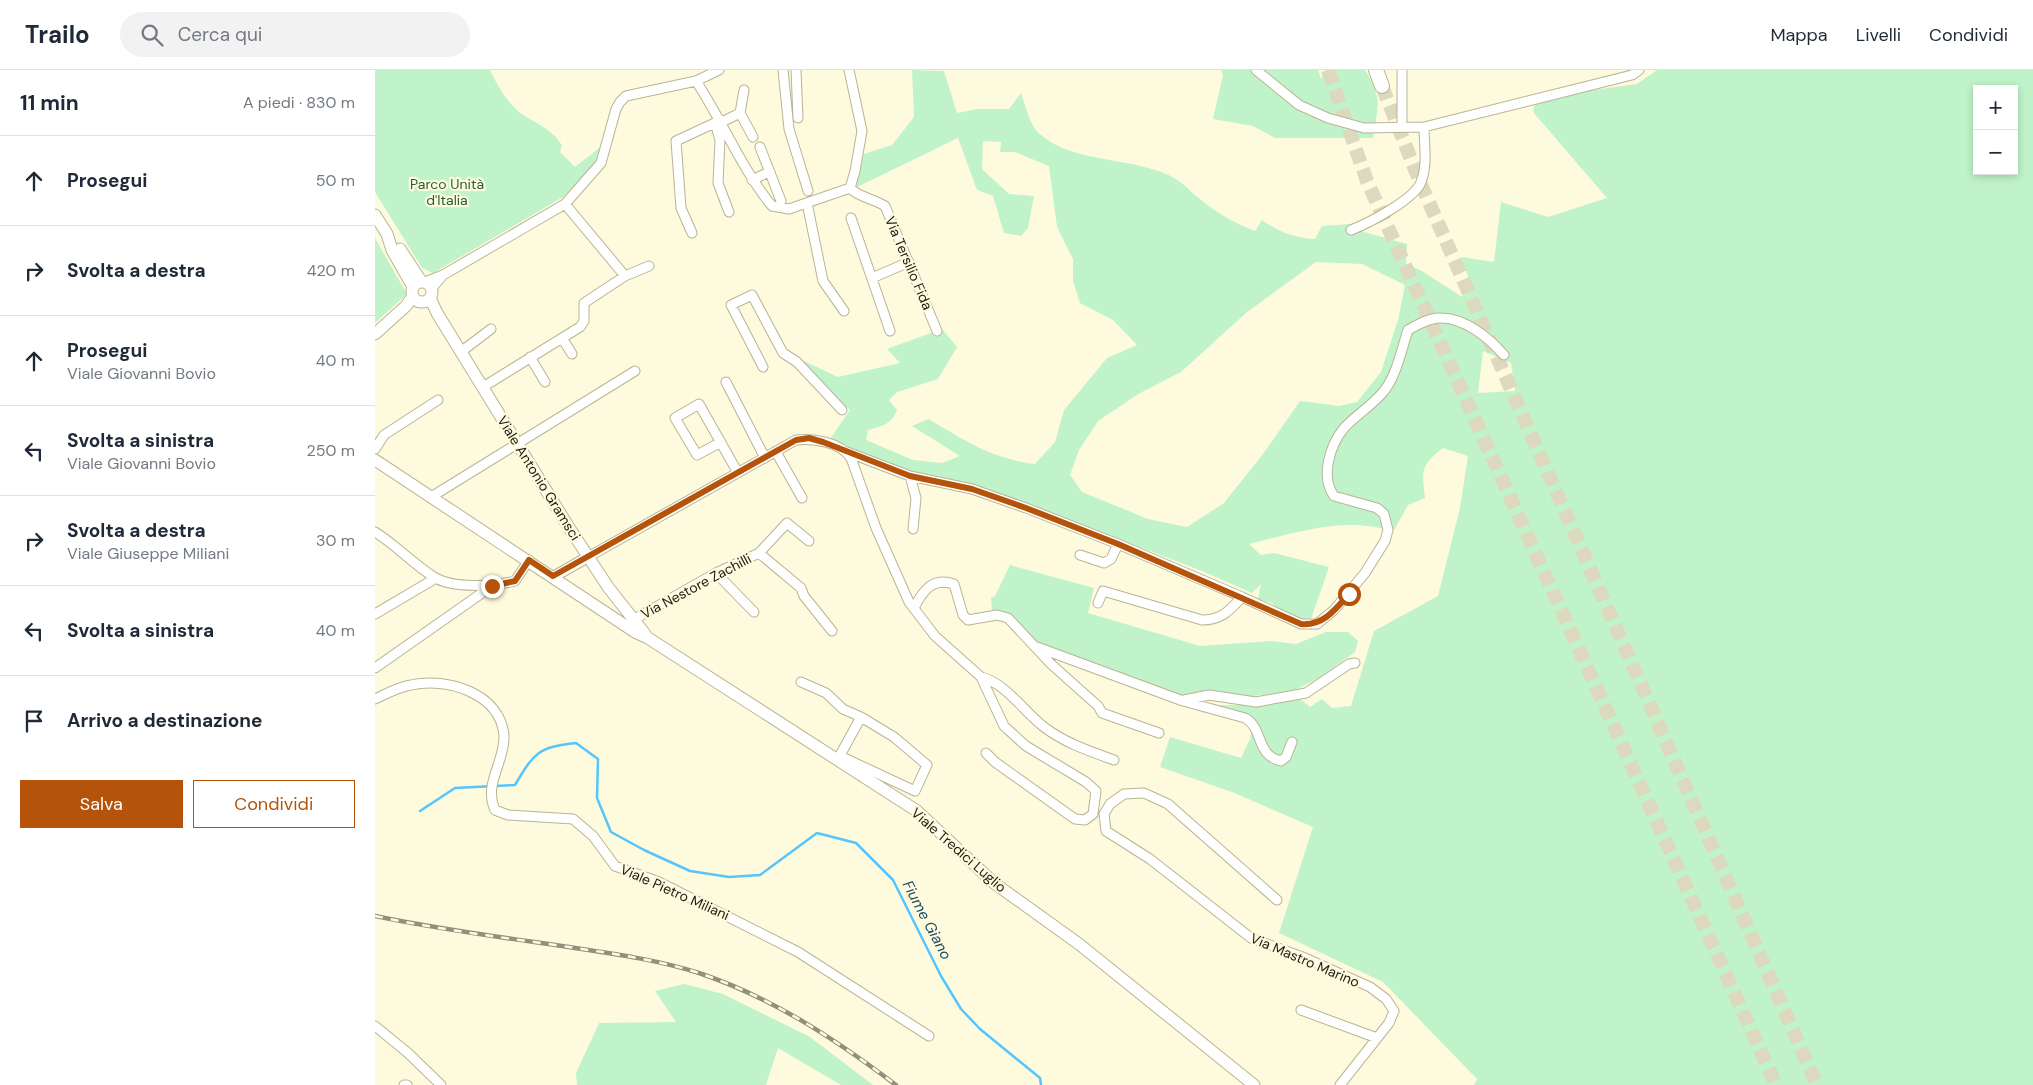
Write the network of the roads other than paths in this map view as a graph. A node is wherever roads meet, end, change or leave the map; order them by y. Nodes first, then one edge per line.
1 (719, 70) edge
2 (783, 70) edge
3 (796, 70) edge
4 (849, 70) edge
5 (1256, 70) edge
6 (1376, 70) edge
7 (1402, 70) edge
8 (1639, 70) edge
9 (696, 81) junction
10 (1382, 86) tunnel mouth
11 (744, 90) dead end
12 (798, 101) junction
13 (786, 102) junction
14 (740, 113) junction
15 (799, 118) dead end
16 (719, 122) junction
17 (1402, 127) junction
18 (1424, 127) junction
19 (753, 137) dead end
20 (760, 147) dead end
21 (769, 172) junction
22 (752, 180) junction
23 (850, 188) junction
24 (808, 191) dead end
25 (781, 201) dead end
26 (807, 203) junction
27 (565, 204) junction
28 (729, 212) dead end
29 (375, 215) edge
30 (851, 218) dead end
31 (1351, 230) dead end
32 (693, 233) dead end
33 (909, 262) junction
34 (649, 266) dead end
35 (625, 276) junction
36 (872, 278) junction
37 (422, 292) junction
38 (844, 311) dead end
39 (491, 329) dead end
40 (937, 331) dead end
41 (890, 332) dead end
42 (375, 334) edge
43 (562, 338) junction
44 (462, 351) junction
45 (572, 354) dead end
46 (1504, 355) dead end
47 (530, 357) junction
48 (763, 368) dead end
49 (635, 371) dead end
50 (545, 382) dead end
51 (726, 382) dead end
52 (483, 387) junction
53 (438, 400) dead end
54 (842, 410) dead end
55 (721, 442) junction
56 (517, 444) junction
57 (375, 449) edge
58 (776, 452) junction
59 (847, 452) junction
60 (765, 458) junction
61 (375, 460) edge
62 (738, 473) junction
63 (910, 476) junction
64 (431, 497) junction
65 (802, 498) dead end
66 (913, 529) dead end
67 (375, 532) edge
68 (809, 541) dead end
69 (1118, 544) junction
70 (759, 553) junction
71 (1080, 556) dead end
72 (588, 557) junction
73 (526, 565) junction
74 (716, 573) junction
75 (553, 576) junction
76 (436, 578) junction
77 (492, 586) junction
78 (1242, 596) junction
79 (1099, 603) dead end
80 (914, 608) junction
81 (754, 612) dead end
82 (375, 614) edge
83 (633, 620) junction
84 (832, 631) dead end
85 (648, 638) junction
86 (1037, 647) junction
87 (1355, 663) dead end
88 (375, 668) edge
89 (981, 677) junction
90 (801, 682) dead end
91 (375, 699) edge
92 (1183, 700) junction
93 (861, 717) junction
94 (1159, 733) dead end
95 (1292, 742) dead end
96 (986, 753) dead end
97 (839, 758) junction
98 (1114, 760) dead end
99 (1093, 814) junction
100 (1104, 814) junction
101 (1277, 900) dead end
102 (1301, 1010) dead end
103 (375, 1026) edge
104 (929, 1036) dead end
105 (1377, 1038) junction
106 (441, 1085) edge
107 (1254, 1085) edge
108 (1340, 1085) edge

1 - 9 street
2 - 13 street
3 - 12 street
4 - 23 street
5 - 17 street
6 - 10 highway
7 - 17 street
8 - 18 street
9 - 16 street
9 - 27 street
11 - 14 street
12 - 13 street
12 - 15 street
13 - 24 street
14 - 16 street
14 - 19 street
16 - 22 street
16 - 28 street
16 - 32 street
17 - 18 street
18 - 31 street
20 - 21 street
21 - 22 street
21 - 25 street
22 - 26 street
23 - 26 street
23 - 33 street, Via Tersilio Fida
26 - 38 street
27 - 35 street
27 - 37 street
29 - 37 main road, Viale Antonio Gramsci
30 - 36 street
33 - 36 street
33 - 40 street, Via Tersilio Fida
34 - 35 street
35 - 43 street
36 - 41 street
37 - 42 main road
37 - 44 main road, Viale Antonio Gramsci
39 - 44 street
43 - 45 street
43 - 47 street
44 - 52 main road, Viale Antonio Gramsci
46 - 78 street
47 - 50 street
47 - 52 street
48 - 54 street
49 - 56 street
51 - 60 street
52 - 56 main road, Viale Antonio Gramsci
53 - 57 street
55 - 55 street
55 - 62 street
56 - 64 street
56 - 72 main road, Viale Antonio Gramsci
58 - 59 street
58 - 60 street
58 - 65 street
59 - 63 street
59 - 80 street
60 - 62 street
61 - 64 main road
62 - 72 street
63 - 66 street
63 - 69 street
64 - 73 main road
67 - 76 street
68 - 70 street, Via Nestore Zachilli
69 - 71 street
69 - 78 street
70 - 74 street, Via Nestore Zachilli
70 - 84 street, Via Nestore Zachilli
72 - 75 street
72 - 83 main road, Viale Antonio Gramsci
73 - 75 main road
73 - 77 street
74 - 81 street
74 - 83 street, Via Nestore Zachilli
75 - 85 main road
76 - 77 street
76 - 82 street
77 - 88 street
78 - 79 street
80 - 86 street
80 - 89 street
83 - 85 main road, Viale Antonio Gramsci
85 - 97 main road, Viale Tredici Luglio
86 - 92 street
86 - 94 street
87 - 92 street
89 - 98 street
89 - 99 street
90 - 93 street
91 - 104 street, Viale Pietro Miliani
92 - 95 street
93 - 97 street
93 - 97 street, Viale Tredici Luglio
96 - 99 street
97 - 107 main road, Viale Tredici Luglio
99 - 100 street
100 - 101 street
100 - 105 street, Via Mastro Marino
102 - 105 street
103 - 106 street
105 - 108 street, Via Mastro Marino

